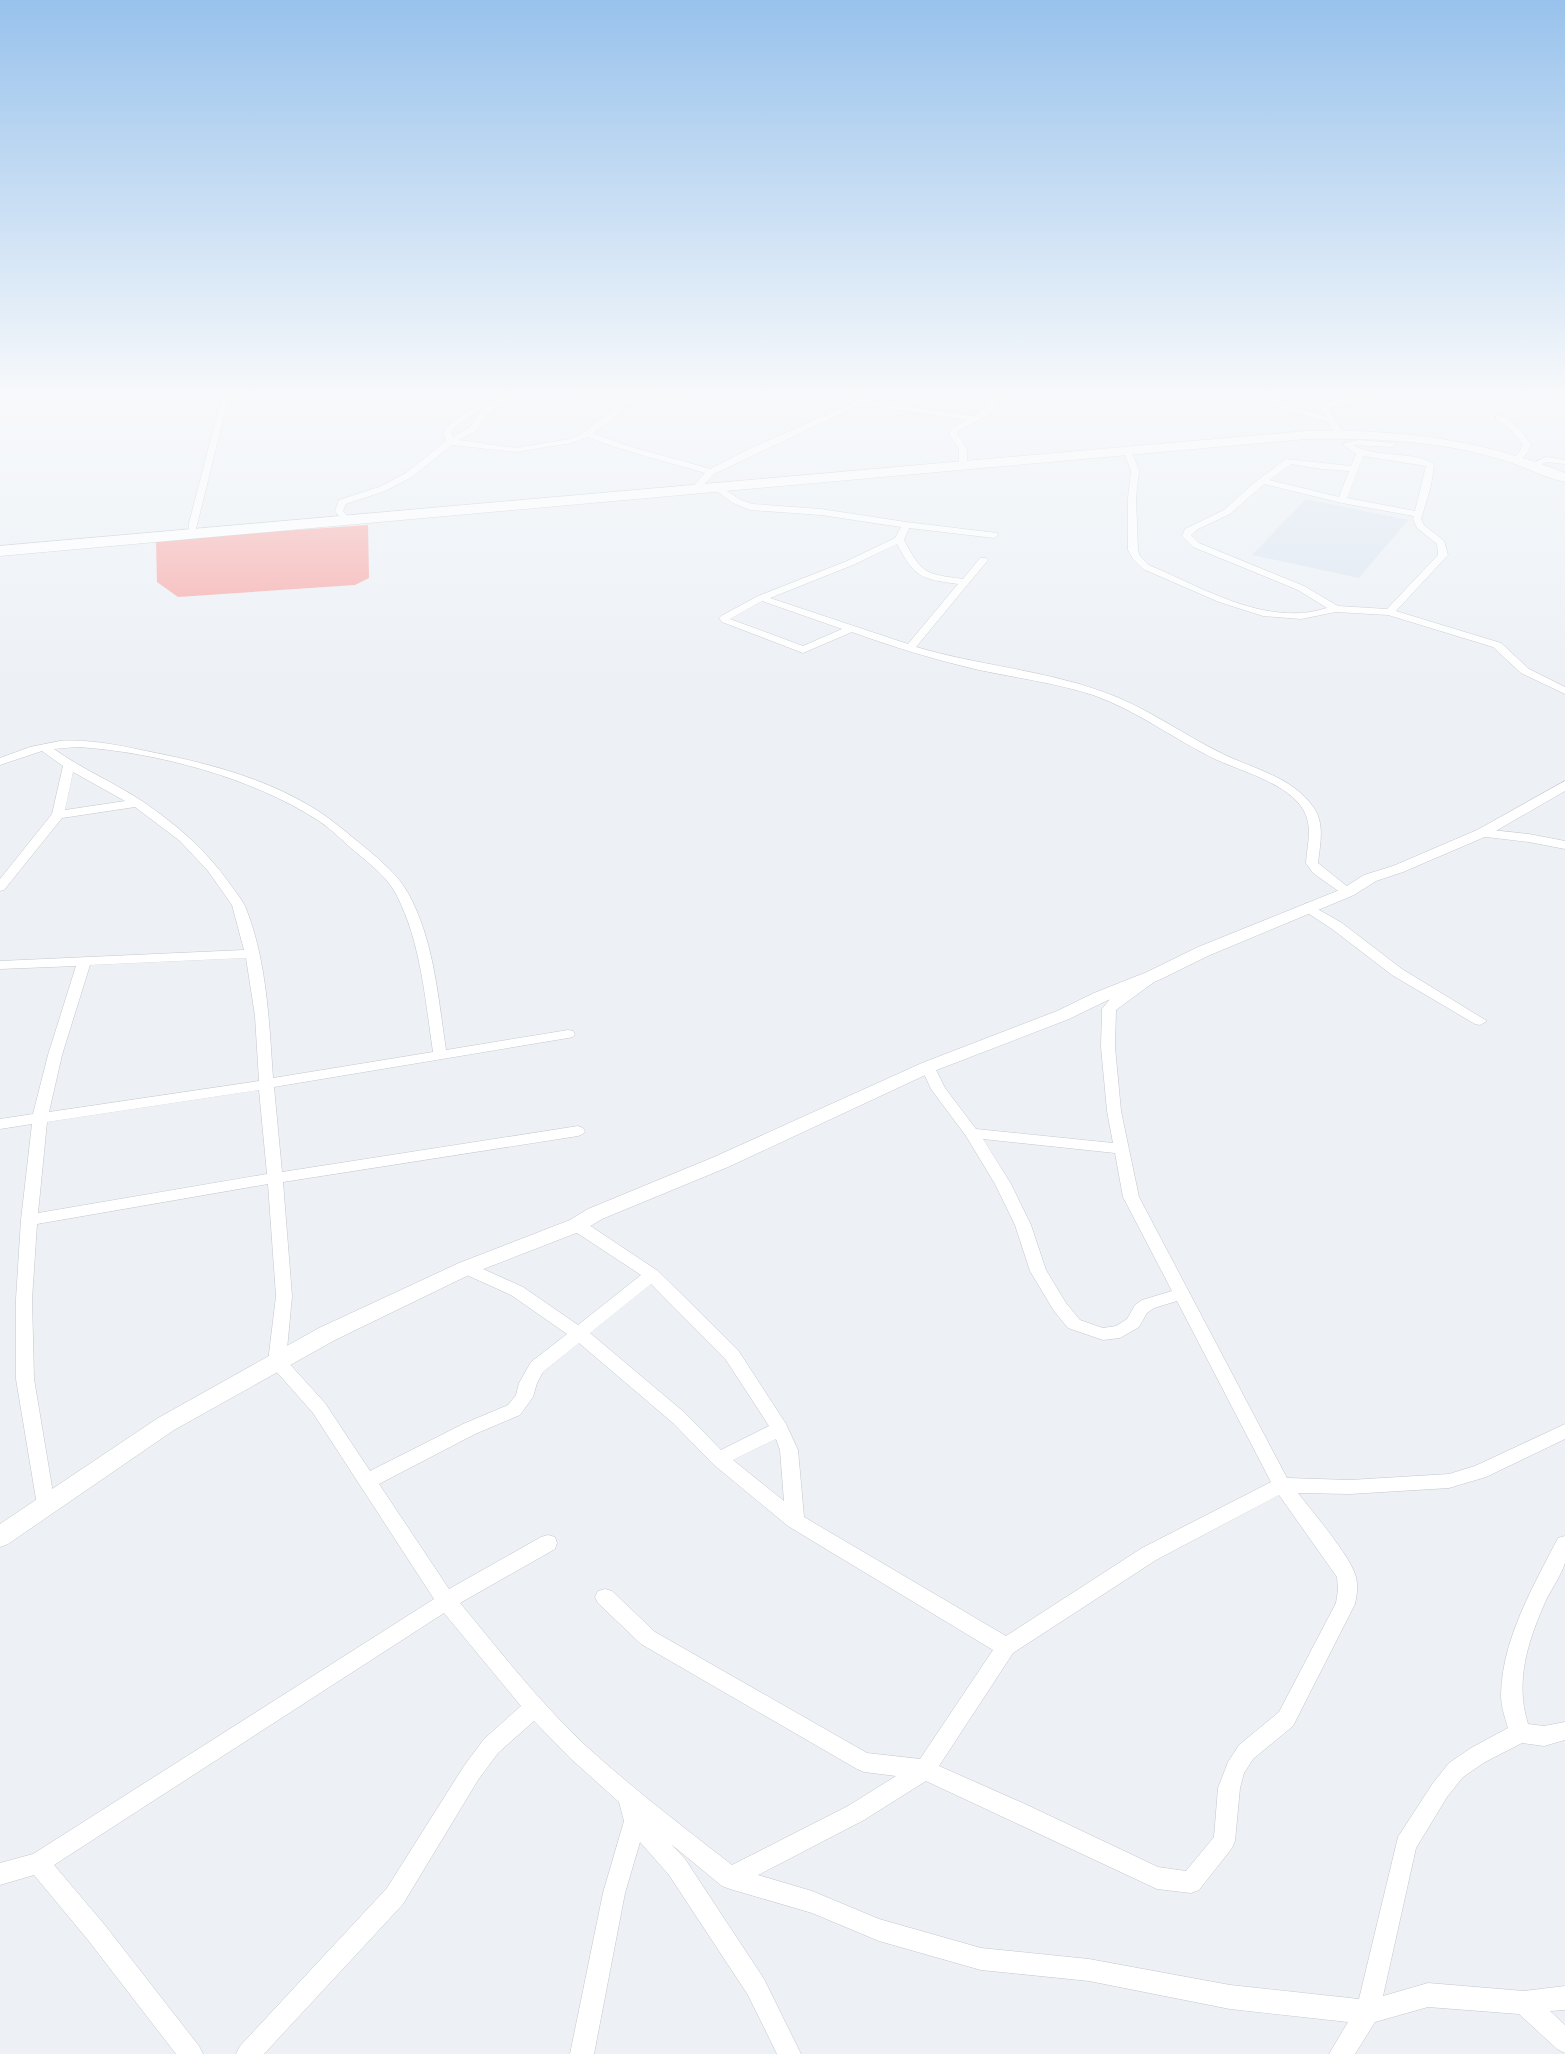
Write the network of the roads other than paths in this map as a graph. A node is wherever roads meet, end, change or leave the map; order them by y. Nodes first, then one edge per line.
1 (202, 486) edge
2 (211, 486) edge
3 (388, 486) edge
4 (697, 486) edge
5 (730, 486) edge
6 (1133, 486) edge
7 (1257, 486) edge
8 (1282, 486) edge
9 (1347, 486) edge
10 (1427, 486) edge
11 (717, 487) junction
12 (695, 488) junction
13 (1342, 500) junction
14 (1419, 514) junction
15 (348, 521) junction
16 (906, 525) junction
17 (195, 533) junction
18 (994, 535) dead end
19 (899, 540) junction
20 (0, 551) edge
21 (983, 560) dead end
22 (966, 582) junction
23 (761, 598) junction
24 (1336, 609) junction
25 (1389, 612) junction
26 (851, 629) junction
27 (911, 648) junction
28 (1565, 691) edge
29 (44, 747) junction
30 (0, 762) edge
31 (69, 765) junction
32 (1565, 785) edge
33 (137, 803) junction
34 (58, 815) junction
35 (1482, 832) junction
36 (1565, 845) edge
37 (0, 887) edge
38 (1348, 892) junction
39 (1307, 908) junction
40 (252, 954) junction
41 (84, 962) junction
42 (0, 965) edge
43 (1154, 976) junction
44 (1480, 1021) dead end
45 (568, 1034) dead end
46 (440, 1054) junction
47 (928, 1067) junction
48 (266, 1084) junction
49 (40, 1117) junction
50 (0, 1124) edge
51 (578, 1131) dead end
52 (972, 1133) junction
53 (1120, 1149) junction
54 (274, 1178) junction
55 (29, 1220) junction
56 (577, 1225) junction
57 (466, 1268) junction
58 (652, 1275) junction
59 (1181, 1294) junction
60 (580, 1334) junction
61 (277, 1362) junction
62 (780, 1430) junction
63 (1565, 1431) edge
64 (719, 1459) junction
65 (367, 1481) junction
66 (1282, 1485) junction
67 (46, 1505) junction
68 (795, 1521) junction
69 (0, 1536) edge
70 (548, 1543) dead end
71 (1565, 1544) edge
72 (604, 1597) dead end
73 (446, 1601) junction
74 (1006, 1647) junction
75 (534, 1707) junction
76 (1565, 1732) edge
77 (1520, 1733) junction
78 (924, 1770) junction
79 (626, 1794) junction
80 (635, 1820) junction
81 (38, 1863) junction
82 (0, 1874) edge
83 (730, 1878) junction
84 (1565, 1998) edge
85 (1524, 2003) junction
86 (1368, 2012) junction
87 (1565, 2041) edge
88 (191, 2054) edge
89 (248, 2054) edge
90 (582, 2054) edge
91 (789, 2054) edge
92 (1341, 2054) edge

1 - 17 street
2 - 17 street
3 - 15 street
4 - 12 street
5 - 11 highway
6 - 24 street
7 - 24 street
8 - 13 street
9 - 13 street
10 - 14 street
11 - 12 highway
11 - 16 street
12 - 15 highway
13 - 14 street
14 - 25 street
15 - 17 highway
16 - 18 street
16 - 19 street
17 - 20 highway
19 - 22 street
19 - 23 street
21 - 22 street
22 - 27 street
23 - 26 street
23 - 26 street
24 - 25 street
25 - 28 street
26 - 27 street
27 - 38 street
29 - 30 street
29 - 31 street
29 - 46 street
31 - 33 street
31 - 34 street
32 - 35 street
33 - 34 street
33 - 40 street
34 - 37 street
35 - 36 street
35 - 38 street
38 - 39 street
39 - 43 street
39 - 44 street
40 - 41 street
40 - 48 street
41 - 42 street
41 - 49 street
43 - 47 street
43 - 53 street
45 - 46 street
46 - 48 street
47 - 52 street
47 - 56 street
48 - 49 street
48 - 54 street
49 - 50 street
49 - 55 street
51 - 54 street
52 - 53 street
52 - 59 street
53 - 59 street
54 - 55 street
54 - 61 street
55 - 67 street
56 - 57 street
56 - 58 street
57 - 60 street
57 - 61 street
58 - 60 street
58 - 62 street
59 - 66 street
60 - 64 street
60 - 65 street
61 - 65 street
61 - 67 street
62 - 64 street
62 - 68 street
63 - 66 street
64 - 68 street
65 - 73 street
66 - 74 street
66 - 78 street
67 - 69 street
68 - 74 street
70 - 73 street
71 - 77 street
72 - 78 street
73 - 75 street
73 - 81 street
74 - 78 street
75 - 79 street
75 - 89 street
76 - 77 street
77 - 86 street
78 - 83 street
79 - 80 street
79 - 83 street
80 - 90 street
80 - 91 street
81 - 82 street
81 - 88 street
83 - 86 street
84 - 85 street
85 - 86 street
85 - 87 street
86 - 92 street

